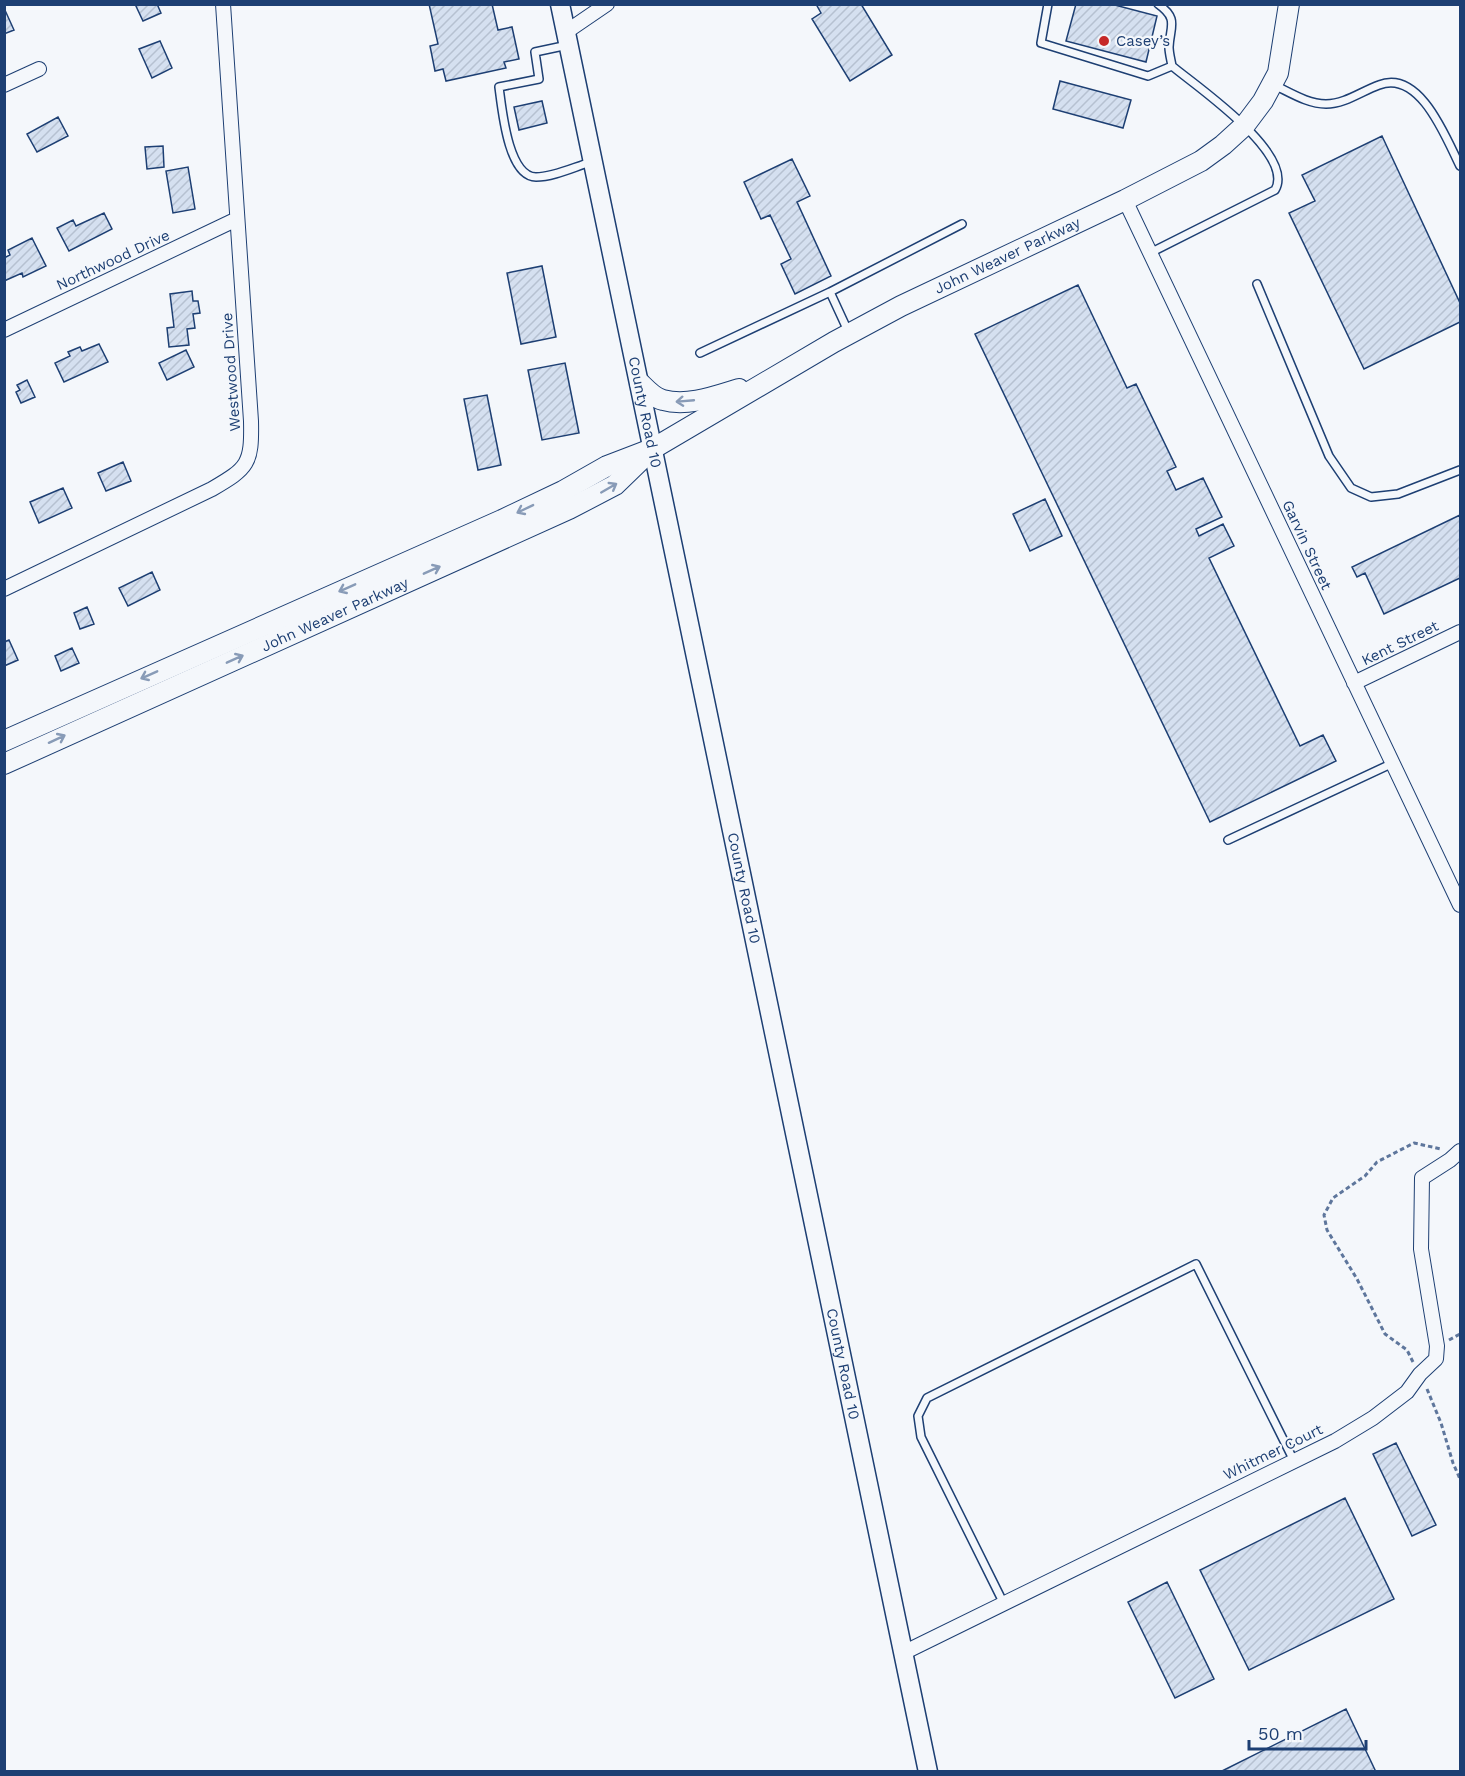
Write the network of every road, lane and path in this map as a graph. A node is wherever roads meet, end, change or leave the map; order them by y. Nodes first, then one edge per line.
1 (223, 4) edge
2 (560, 4) edge
3 (607, 4) edge
4 (1048, 4) edge
5 (1158, 4) edge
6 (1289, 4) edge
7 (568, 39) junction
8 (1172, 66) junction
9 (39, 69) dead end
10 (1272, 84) junction
11 (4, 85) edge
12 (1245, 125) junction
13 (593, 161) junction
14 (1461, 166) edge
15 (1125, 200) junction
16 (237, 219) junction
17 (962, 224) dead end
18 (1150, 253) junction
19 (1257, 284) dead end
20 (830, 292) junction
21 (4, 330) edge
22 (850, 334) junction
23 (700, 353) dead end
24 (640, 383) junction
25 (762, 383) junction
26 (654, 448) junction
27 (1461, 471) edge
28 (4, 589) edge
29 (1461, 632) edge
30 (1354, 683) junction
31 (4, 741) edge
32 (1393, 763) junction
33 (4, 764) edge
34 (1228, 840) dead end
35 (1461, 905) edge
36 (1460, 1152) edge
37 (1420, 1374) junction
38 (1294, 1461) junction
39 (1461, 1479) edge
40 (1004, 1604) junction
41 (903, 1653) junction
42 (928, 1772) edge

1 - 16 street, Westwood Drive
2 - 7 street, County Road 10
3 - 7 street
4 - 8 lane
5 - 8 lane
6 - 10 main road, John Weaver Parkway
7 - 13 street, County Road 10
7 - 13 lane
8 - 12 lane
9 - 11 street
10 - 12 main road, John Weaver Parkway
10 - 14 lane
12 - 15 main road, John Weaver Parkway
12 - 18 lane
13 - 24 street, County Road 10
15 - 18 street, Garvin Street
15 - 22 main road, John Weaver Parkway
16 - 21 street, Northwood Drive
16 - 28 street, Westwood Drive
17 - 20 lane
18 - 30 street, Garvin Street
19 - 27 lane
20 - 22 lane
20 - 23 lane
22 - 25 main road, John Weaver Parkway
25 -> 24 main road
24 - 26 street, County Road 10
25 - 26 main road, John Weaver Parkway
26 -> 31 main road, John Weaver Parkway
33 -> 26 main road, John Weaver Parkway
26 - 41 street, County Road 10
29 - 30 street, Kent Street
30 - 32 street, Garvin Street
32 - 34 lane
32 - 35 street, Garvin Street
36 - 37 street, Whitmer Court
36 - 37 path
37 - 38 street, Whitmer Court
37 - 39 path
38 - 40 street, Whitmer Court
38 - 40 lane
40 - 41 street, Whitmer Court
41 - 42 street, County Road 10

